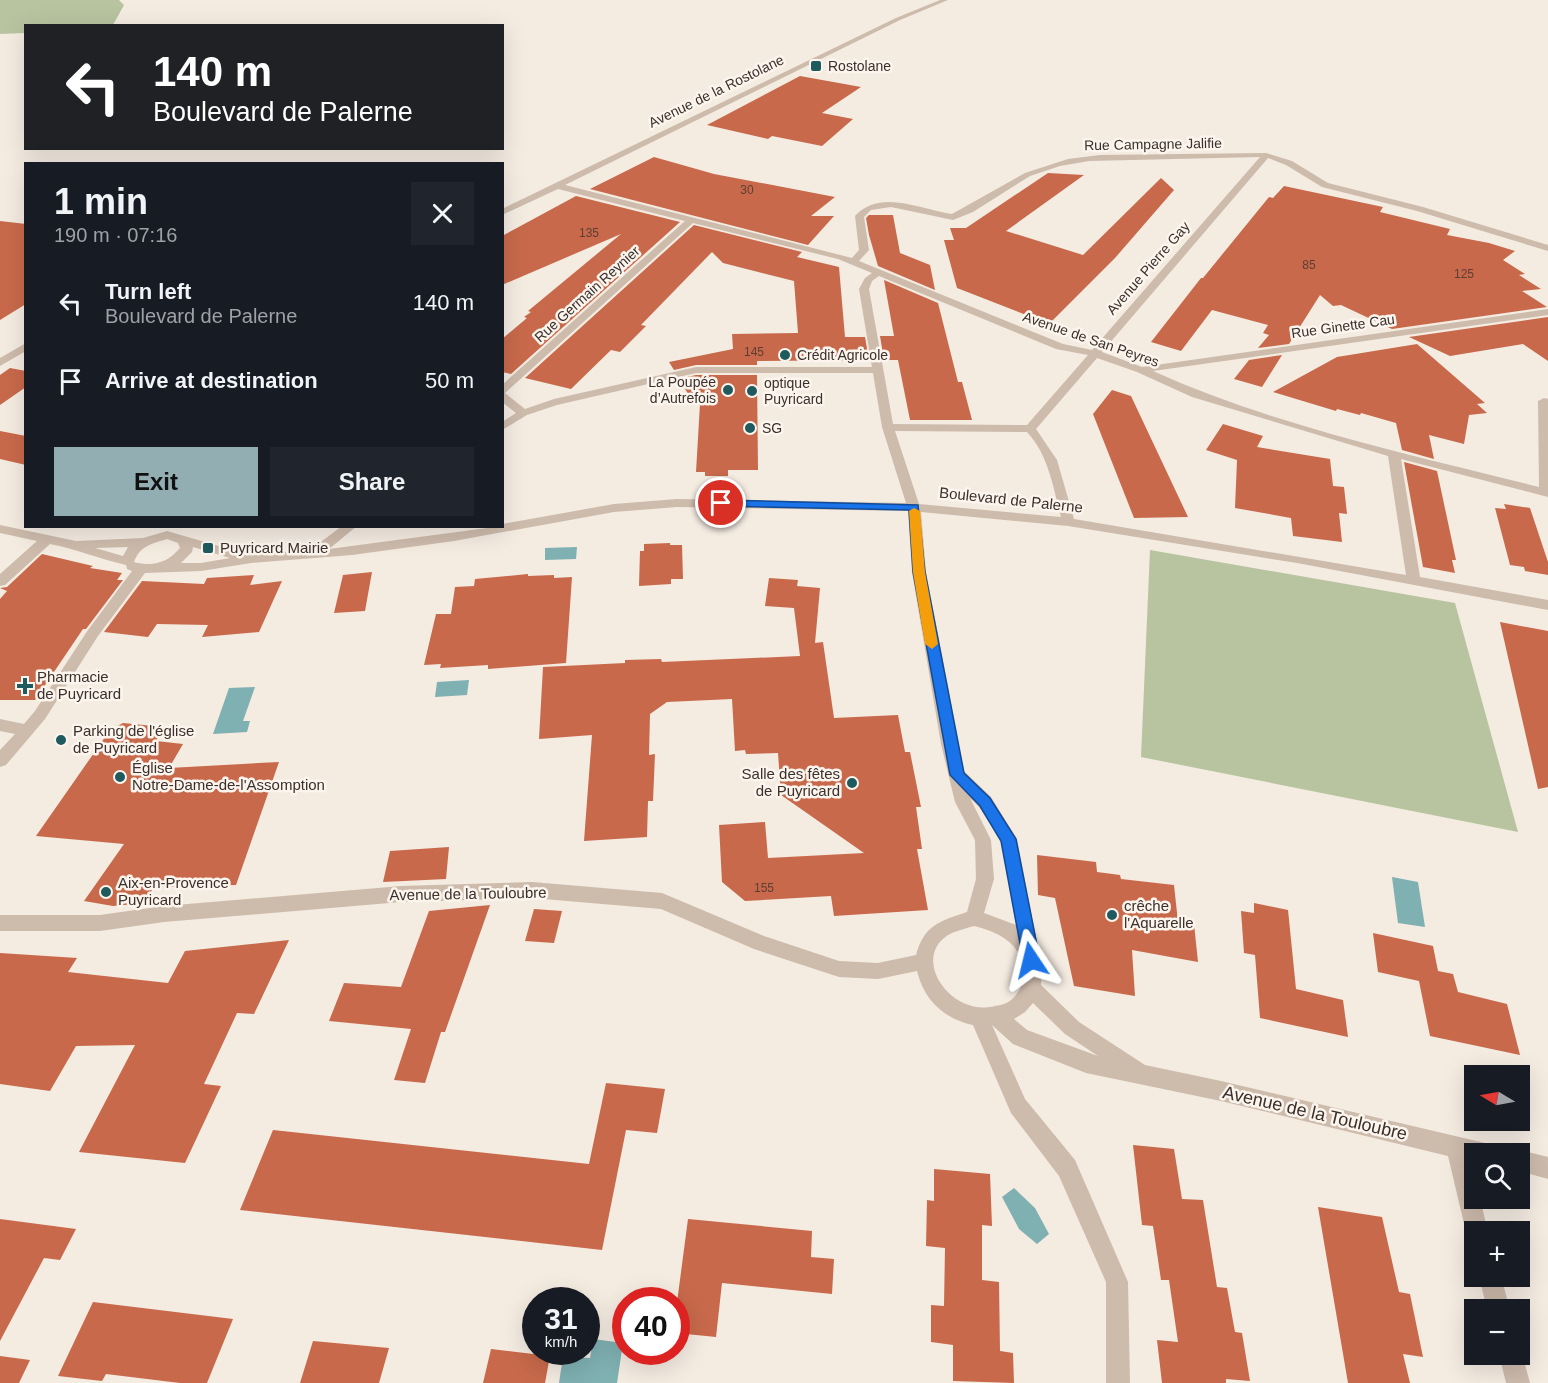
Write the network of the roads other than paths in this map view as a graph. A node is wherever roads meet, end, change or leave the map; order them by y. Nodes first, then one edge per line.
1 (945, 0) edge
2 (1266, 155) junction
3 (558, 186) junction
4 (504, 212) edge
5 (692, 219) junction
6 (1548, 248) edge
7 (853, 262) junction
8 (879, 272) junction
9 (1548, 312) edge
10 (24, 347) edge
11 (1097, 354) junction
12 (0, 363) edge
13 (877, 370) junction
14 (1142, 370) junction
15 (504, 392) edge
16 (504, 396) edge
17 (1544, 401) dead end
18 (523, 413) junction
19 (504, 426) edge
20 (888, 427) junction
21 (1030, 429) junction
22 (1394, 454) junction
23 (1546, 493) edge
24 (914, 507) junction
25 (1068, 522) junction
26 (348, 528) edge
27 (504, 528) edge
28 (504, 528) edge
29 (0, 529) edge
30 (170, 531) edge
31 (46, 540) junction
32 (184, 540) junction
33 (143, 542) junction
34 (75, 545) junction
35 (312, 555) junction
36 (251, 559) junction
37 (134, 565) junction
38 (165, 567) junction
39 (1414, 581) junction
40 (0, 582) edge
41 (1548, 605) edge
42 (0, 725) edge
43 (27, 730) junction
44 (0, 761) edge
45 (957, 775) junction
46 (974, 918) junction
47 (0, 924) edge
48 (1031, 960) junction
49 (922, 962) junction
50 (1032, 989) junction
51 (989, 1018) junction
52 (1144, 1075) junction
53 (1456, 1147) junction
54 (1464, 1149) edge
55 (1530, 1164) edge
56 (1548, 1168) edge
57 (1475, 1221) edge
58 (1514, 1365) edge
59 (1118, 1383) edge
60 (1518, 1383) edge

1 - 3 street, Avenue de la Rostolane
2 - 6 street
2 - 7 street, Rue Campagne Jalifie
2 - 11 street, Avenue Pierre Gay
3 - 4 street, Avenue de la Rostolane
3 - 5 street, Avenue de San Peyres
5 - 7 street, Avenue de San Peyres
5 - 15 street, Rue Germain Reynier
7 - 8 street, Avenue de San Peyres
8 - 11 street, Avenue de San Peyres
8 - 13 street
9 - 14 street, Rue Ginette Cau
10 - 12 street
11 - 14 street, Avenue de San Peyres
11 - 21 street, Avenue Pierre Gay
13 - 18 street
13 - 20 street
14 - 22 street, Avenue de San Peyres
16 - 18 street, Rue Germain Reynier
17 - 23 street
18 - 19 street
20 - 21 street
20 - 24 street
21 - 25 street
22 - 23 street, Avenue de San Peyres
22 - 39 street
24 - 25 street, Boulevard de Palerne
24 - 28 street, Boulevard de Palerne
24 - 45 street
25 - 39 street, Boulevard de Palerne
26 - 35 street
27 - 35 street, Boulevard de Palerne
29 - 31 street
30 - 32 street, Boulevard de Palerne
30 - 33 street
31 - 34 street
31 - 40 street
32 - 36 street, Boulevard de Palerne
32 - 38 street
33 - 34 street
33 - 37 street
34 - 37 street, Boulevard de Palerne
35 - 36 street, Boulevard de Palerne
36 - 38 street, Boulevard de Palerne
37 - 38 street, Boulevard de Palerne
37 - 43 street
39 - 41 street, Boulevard de Palerne
42 - 43 street
43 - 44 street
45 - 46 street
45 - 48 street
46 - 48 street
46 - 49 street
47 - 49 street, Avenue de la Touloubre
48 - 50 street
49 - 51 street
50 - 51 street
50 - 52 street, Avenue de la Touloubre
51 - 52 street, Avenue de la Touloubre
51 - 59 street
52 - 53 street, Avenue de la Touloubre
53 - 54 street, Avenue de la Touloubre
53 - 57 street
55 - 56 street
58 - 60 street

